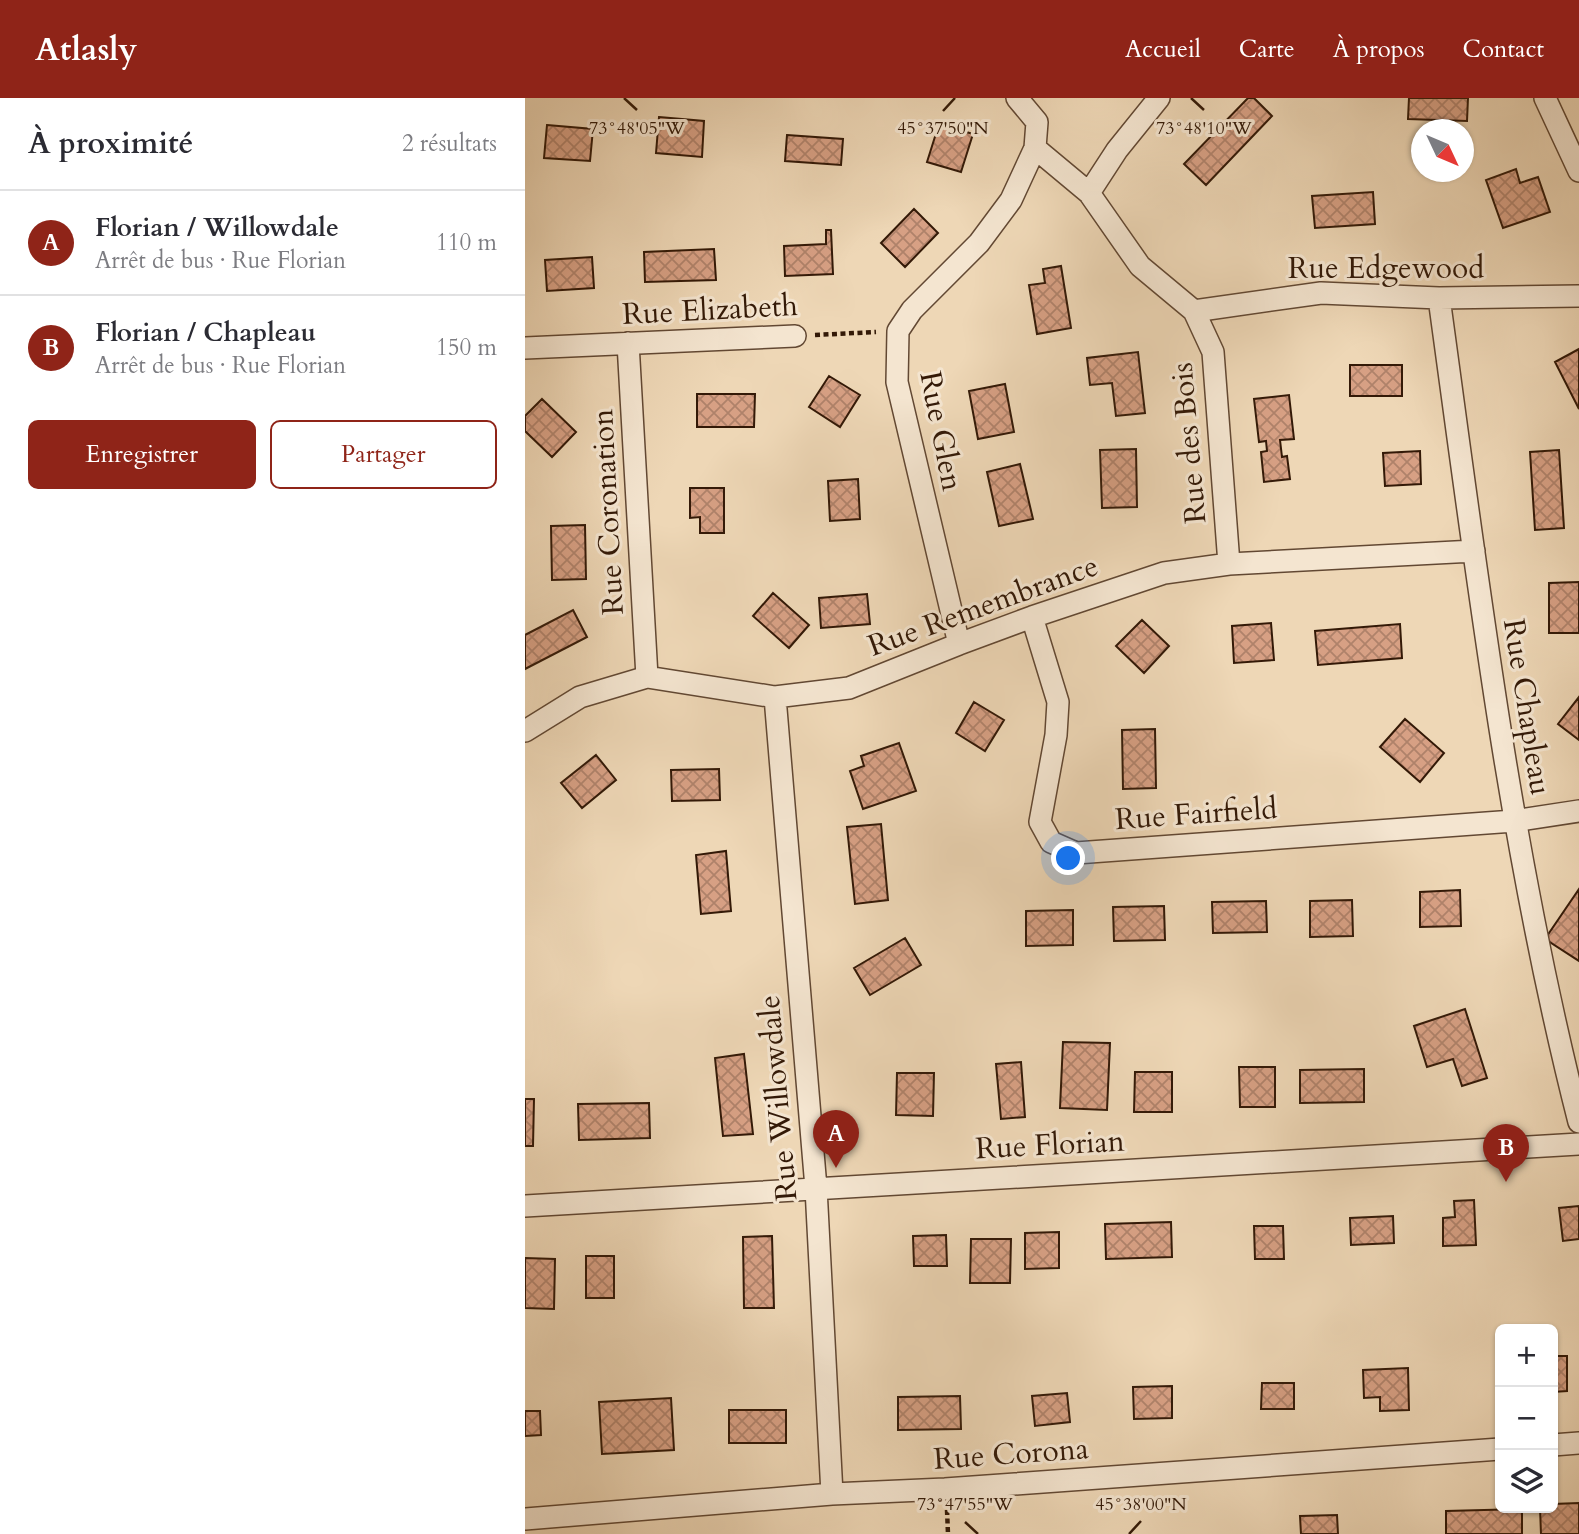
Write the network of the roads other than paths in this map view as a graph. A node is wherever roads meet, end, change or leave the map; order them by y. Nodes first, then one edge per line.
1 (1017, 98) edge
2 (1159, 98) edge
3 (1545, 98) edge
4 (1035, 148) junction
5 (1579, 171) edge
6 (1089, 193) junction
7 (1579, 296) edge
8 (1439, 298) junction
9 (1194, 311) junction
10 (795, 335) road end
11 (628, 343) junction
12 (525, 348) edge
13 (1474, 551) junction
14 (1229, 564) junction
15 (1032, 617) junction
16 (958, 644) junction
17 (647, 677) junction
18 (775, 697) junction
19 (525, 731) edge
20 (1579, 811) edge
21 (1514, 821) junction
22 (1579, 1122) edge
23 (1579, 1144) edge
24 (816, 1188) junction
25 (525, 1206) edge
26 (1579, 1443) edge
27 (1558, 1445) edge
28 (1495, 1449) edge
29 (832, 1494) junction
30 (525, 1519) edge

1 - 4 street
2 - 6 street
3 - 5 street
4 - 6 street, Rue des Bois
4 - 16 street, Rue Glen
6 - 9 street, Rue des Bois
7 - 8 street, Rue Edgewood
8 - 9 street, Rue Edgewood
8 - 13 street, Rue Chapleau
9 - 14 street, Rue des Bois
10 - 11 street, Rue Elizabeth
11 - 12 street, Rue Elizabeth
11 - 17 street, Rue Coronation
13 - 14 street, Rue Remembrance
13 - 21 street, Rue Chapleau
14 - 15 street, Rue Remembrance
15 - 16 street, Rue Remembrance
15 - 21 street, Rue Fairfield
16 - 18 street, Rue Remembrance
17 - 18 street, Rue Remembrance
17 - 19 street, Rue Remembrance
18 - 24 street, Rue Willowdale
20 - 21 street, Rue Fairfield
21 - 22 street, Rue Chapleau
23 - 24 street, Rue Florian
24 - 25 street, Rue Florian
24 - 29 street, Rue Willowdale
26 - 27 street
28 - 29 street, Rue Corona
29 - 30 street, Rue Corona

